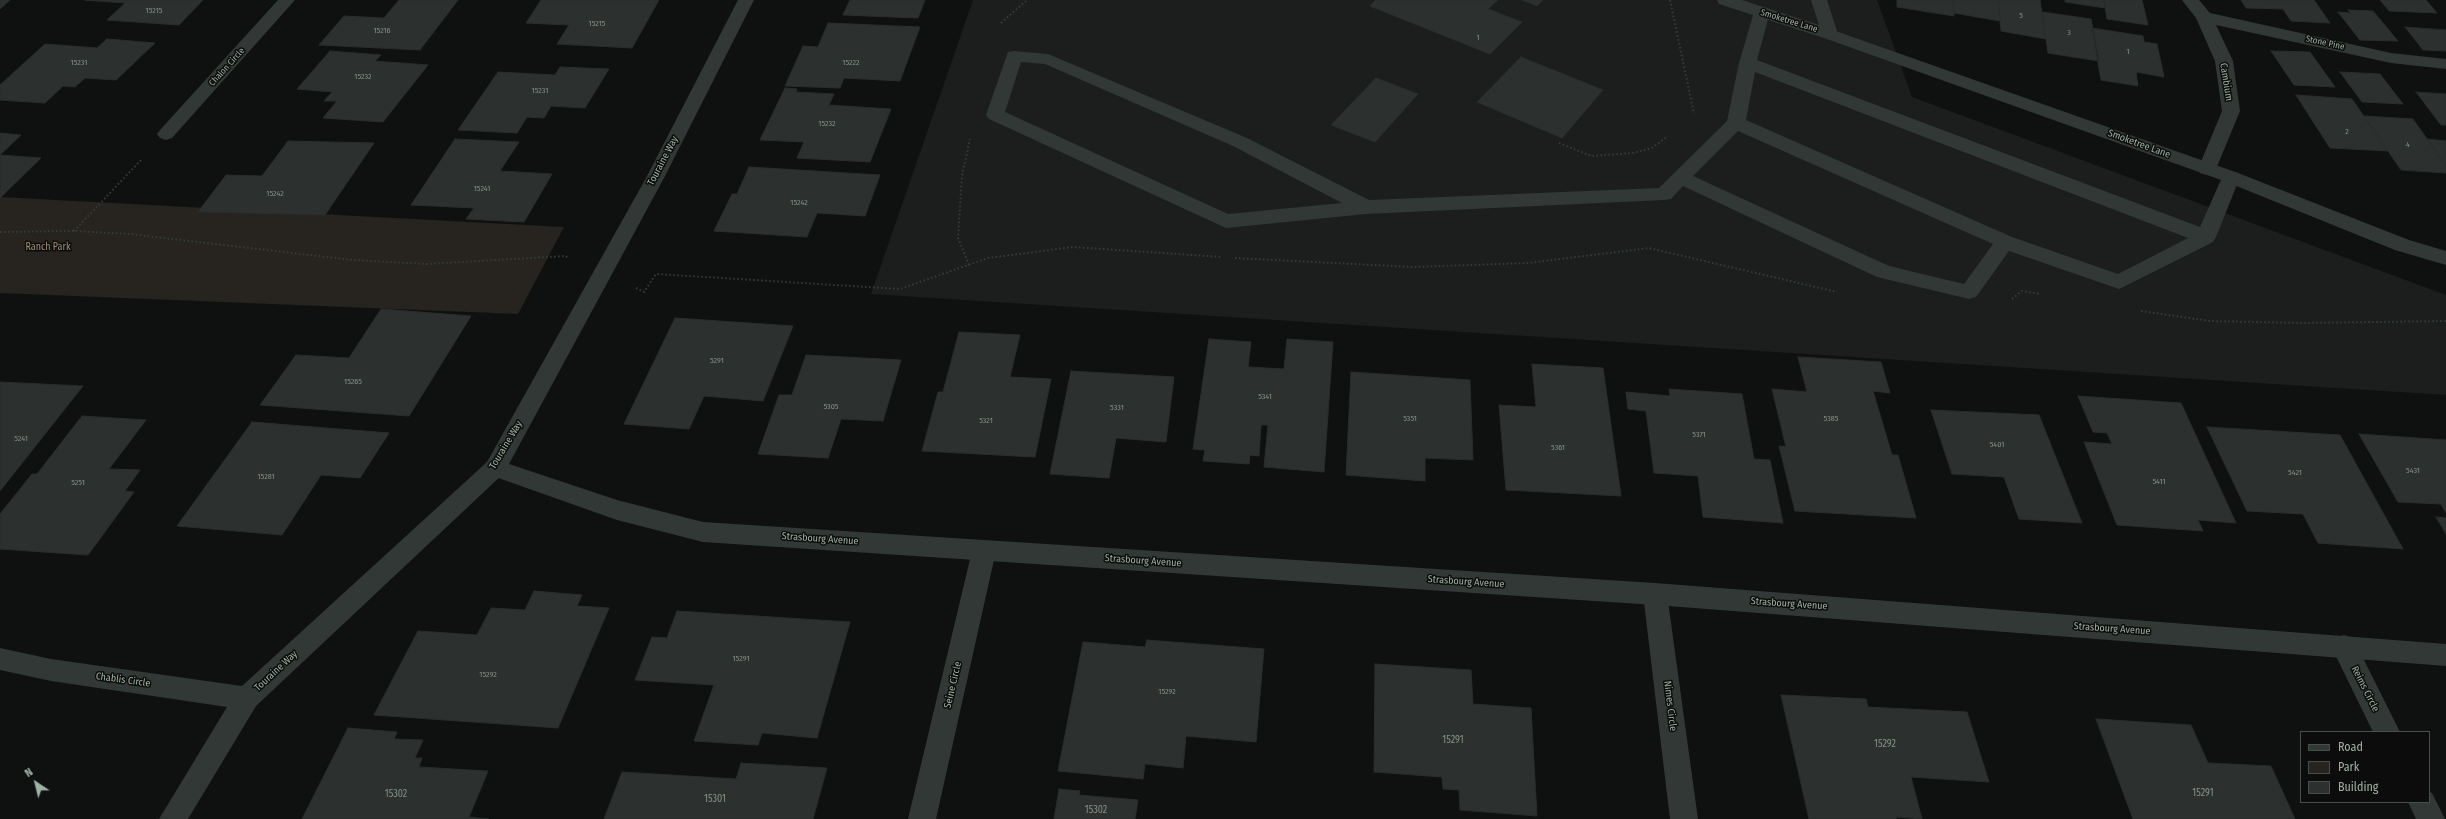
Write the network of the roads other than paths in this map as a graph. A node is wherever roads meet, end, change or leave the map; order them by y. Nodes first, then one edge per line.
1 (287, 0) edge
2 (746, 0) edge
3 (1725, 0) edge
4 (1820, 0) edge
5 (2190, 0) edge
6 (1762, 12) junction
7 (2204, 17) junction
8 (1830, 34) junction
9 (1748, 63) junction
10 (2446, 64) edge
11 (1736, 123) junction
12 (166, 134) road end
13 (2207, 168) junction
14 (2231, 177) junction
15 (1681, 178) junction
16 (1366, 207) junction
17 (2206, 237) junction
18 (2005, 242) junction
19 (2446, 258) edge
20 (495, 468) junction
21 (984, 551) junction
22 (1655, 594) junction
23 (2344, 646) junction
24 (2446, 655) edge
25 (0, 659) edge
26 (247, 698) junction
27 (2386, 731) edge
28 (2423, 803) edge
29 (173, 819) edge
30 (922, 819) edge
31 (1684, 819) edge
32 (2431, 819) edge

1 - 12 street, Chalon Circle
2 - 20 street, Touraine Way
3 - 6 street, Smoketree Lane
4 - 8 street, Smoketree Lane
5 - 7 street, Cambium
6 - 8 street, Smoketree Lane
6 - 9 street
7 - 10 street, Stone Pine
7 - 13 street, Cambium
8 - 13 street, Smoketree Lane
9 - 11 street
9 - 17 street
11 - 15 street
11 - 18 street
13 - 14 street, Smoketree Lane
14 - 17 street
14 - 19 street, Smoketree Lane
15 - 16 street
15 - 18 street
16 - 16 street
17 - 18 street
20 - 21 street, Strasbourg Avenue
20 - 26 street, Touraine Way
21 - 22 street, Strasbourg Avenue
21 - 30 street, Seine Circle
22 - 23 street, Strasbourg Avenue
22 - 31 street, Nimes Circle
23 - 24 street, Strasbourg Avenue
23 - 27 street, Reims Circle
25 - 26 street, Chablis Circle
26 - 29 street, Touraine Way
28 - 32 street

